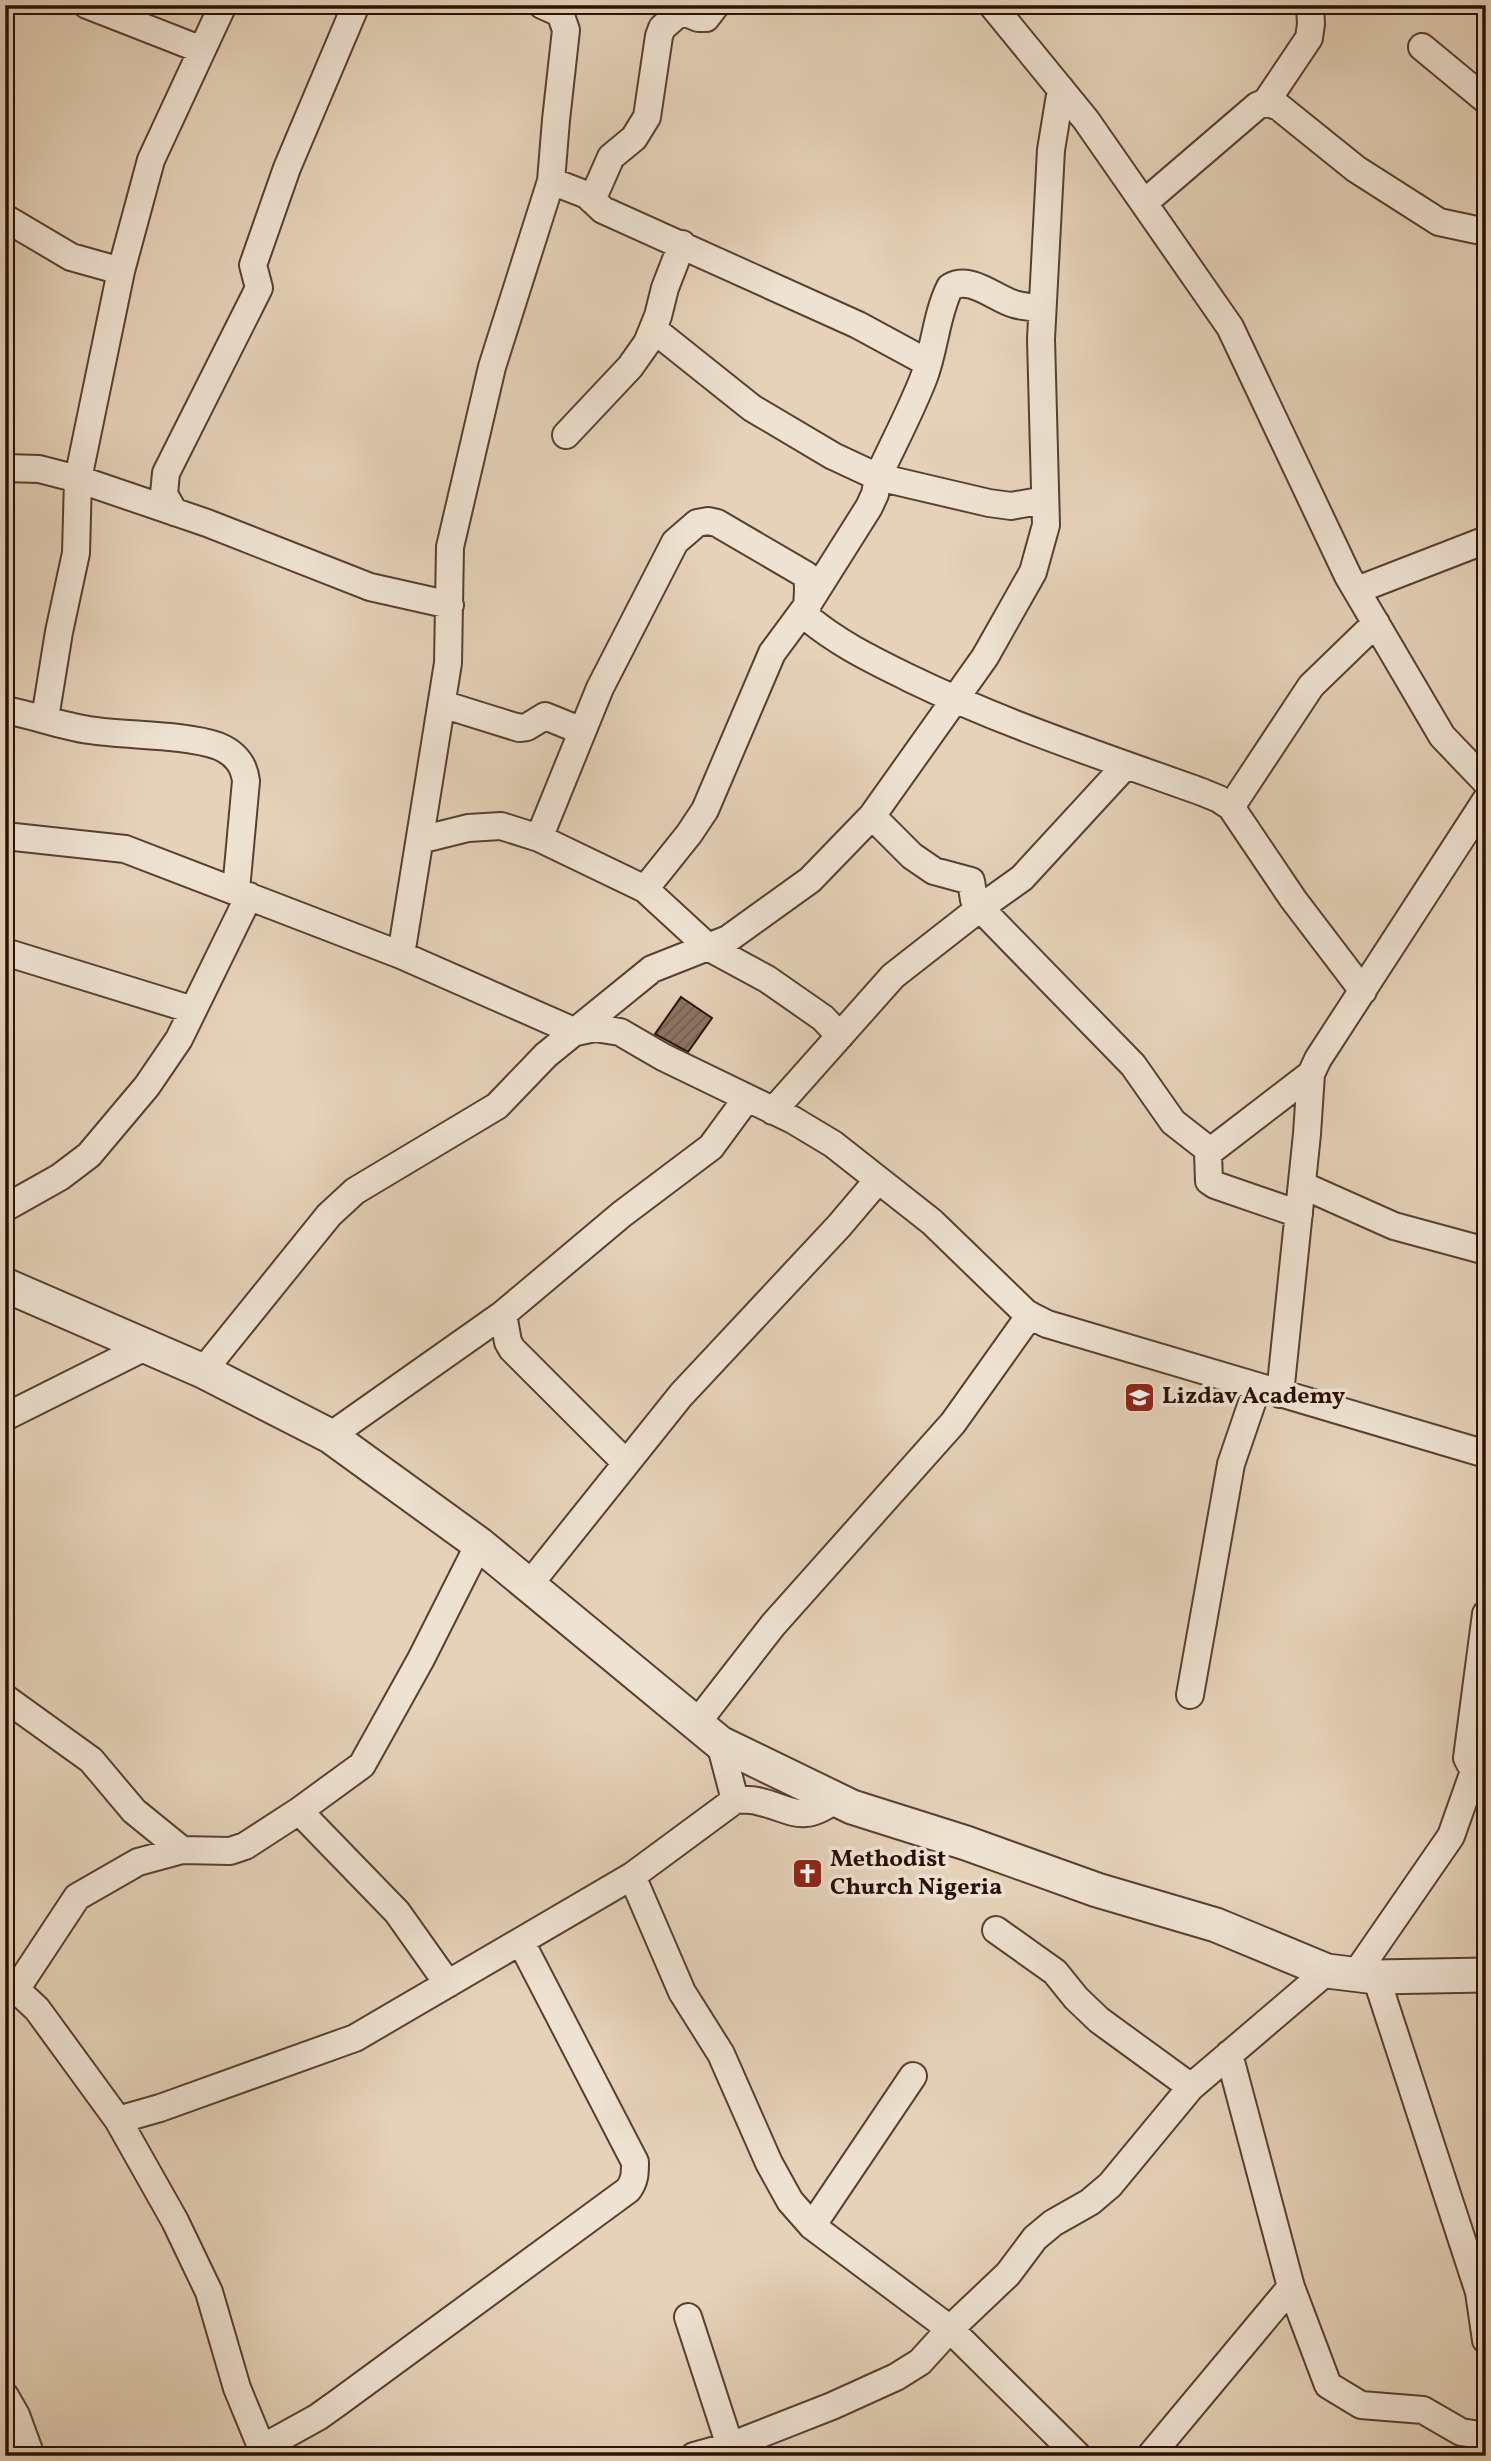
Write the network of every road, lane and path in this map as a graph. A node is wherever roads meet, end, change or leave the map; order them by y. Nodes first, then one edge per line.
1 (87, 5) edge
2 (223, 5) edge
3 (356, 5) edge
4 (542, 5) edge
5 (716, 5) edge
6 (992, 5) edge
7 (1310, 5) edge
8 (1423, 47) dead end
9 (202, 50) junction
10 (1061, 89) junction
11 (1486, 100) edge
12 (1266, 102) junction
13 (551, 181) junction
14 (592, 200) junction
15 (1144, 203) junction
16 (5, 218) edge
17 (1486, 232) edge
18 (682, 244) junction
19 (121, 271) junction
20 (1042, 307) junction
21 (653, 329) junction
22 (928, 363) junction
23 (566, 435) dead end
24 (5, 468) edge
25 (166, 473) junction
26 (877, 477) junction
27 (78, 479) junction
28 (121, 494) junction
29 (1045, 500) junction
30 (174, 512) junction
31 (1486, 540) edge
32 (1357, 590) junction
33 (450, 605) junction
34 (806, 607) junction
35 (1376, 623) junction
36 (955, 700) junction
37 (442, 704) junction
38 (5, 710) edge
39 (45, 718) junction
40 (582, 731) junction
41 (1126, 765) junction
42 (1486, 782) edge
43 (1486, 800) edge
44 (1231, 807) junction
45 (872, 816) junction
46 (5, 836) edge
47 (538, 838) junction
48 (420, 840) junction
49 (645, 889) junction
50 (242, 893) junction
51 (979, 908) junction
52 (708, 947) junction
53 (5, 951) edge
54 (401, 955) junction
55 (1363, 991) junction
56 (193, 1010) junction
57 (576, 1032) junction
58 (840, 1036) junction
59 (1311, 1074) junction
60 (747, 1098) junction
61 (773, 1111) junction
62 (1209, 1153) junction
63 (878, 1180) junction
64 (1302, 1185) junction
65 (5, 1208) edge
66 (1299, 1214) junction
67 (1486, 1251) edge
68 (5, 1285) edge
69 (503, 1314) junction
70 (1030, 1315) junction
71 (147, 1346) junction
72 (203, 1371) junction
73 (1269, 1391) junction
74 (5, 1417) edge
75 (330, 1436) junction
76 (1486, 1454) edge
77 (626, 1463) junction
78 (480, 1544) junction
79 (529, 1585) junction
80 (1486, 1614) edge
81 (1190, 1695) dead end
82 (5, 1698) edge
83 (708, 1734) junction
84 (836, 1799) junction
85 (735, 1800) junction
86 (299, 1811) junction
87 (182, 1850) junction
88 (632, 1876) junction
89 (996, 1930) dead end
90 (521, 1942) junction
91 (1353, 1974) junction
92 (1486, 1976) edge
93 (11, 1983) edge
94 (449, 1984) junction
95 (1229, 2054) junction
96 (913, 2076) dead end
97 (1191, 2087) junction
98 (118, 2120) junction
99 (811, 2226) junction
100 (1291, 2287) junction
101 (688, 2317) dead end
102 (950, 2329) junction
103 (1486, 2340) edge
104 (5, 2396) edge
105 (1486, 2436) edge
106 (730, 2446) junction
107 (263, 2452) edge
108 (31, 2456) edge
109 (694, 2456) edge
110 (1078, 2456) edge
111 (1150, 2456) edge

1 - 9 street
2 - 9 street
3 - 25 street
4 - 13 street
5 - 14 street
6 - 10 street
7 - 12 street
8 - 11 street
9 - 19 street
10 - 15 street
10 - 20 street
12 - 15 street
12 - 17 street
13 - 14 street
13 - 33 street
14 - 18 street
15 - 32 street
16 - 19 street
18 - 21 street
18 - 22 street
19 - 27 street
20 - 22 street
20 - 29 street
21 - 23 street
21 - 26 street
22 - 26 street
24 - 27 street
25 - 28 street
25 - 30 street
26 - 29 street
26 - 34 street
27 - 28 street
27 - 39 street
28 - 30 street
29 - 36 street
30 - 33 street
31 - 32 street
32 - 35 street
33 - 37 street
34 - 36 street
34 - 40 street
34 - 49 street
35 - 42 street
35 - 44 street
36 - 41 street
36 - 45 street
37 - 40 street
37 - 48 street
38 - 39 street
39 - 50 street
40 - 47 street
41 - 44 street
41 - 51 street
43 - 55 street
44 - 55 street
45 - 51 street
45 - 52 street
46 - 50 street
47 - 48 street
47 - 49 street
48 - 54 street
49 - 52 street
50 - 54 street
50 - 56 street
51 - 58 street
51 - 62 street
52 - 57 street
52 - 58 street
53 - 56 street
54 - 57 street
55 - 59 street
56 - 65 street
57 - 60 street
57 - 72 street
58 - 61 street
59 - 62 street
59 - 64 street
60 - 61 street
60 - 69 street
61 - 63 street
62 - 66 street
63 - 70 street
63 - 77 street
64 - 66 street
64 - 67 street
66 - 73 street
68 - 71 street
69 - 75 street
69 - 77 street
70 - 73 street
70 - 83 street
71 - 72 street
71 - 74 street
72 - 75 street
73 - 76 street
73 - 81 street
75 - 78 street
77 - 79 street
78 - 79 street
78 - 86 street
79 - 83 street
80 - 91 street
82 - 87 street
83 - 84 street
83 - 85 street
84 - 85 street
84 - 91 street
85 - 88 street
86 - 87 street
86 - 94 street
87 - 93 street
88 - 90 street
88 - 99 street
89 - 97 street
90 - 94 street
90 - 107 street
91 - 92 street
91 - 95 street
91 - 103 street
93 - 98 street
94 - 98 street
95 - 97 street
95 - 100 street
96 - 99 street
97 - 102 street
98 - 107 street
99 - 102 street
100 - 105 street
100 - 111 street
101 - 106 street
102 - 106 street
102 - 110 street
104 - 108 street
106 - 109 street

